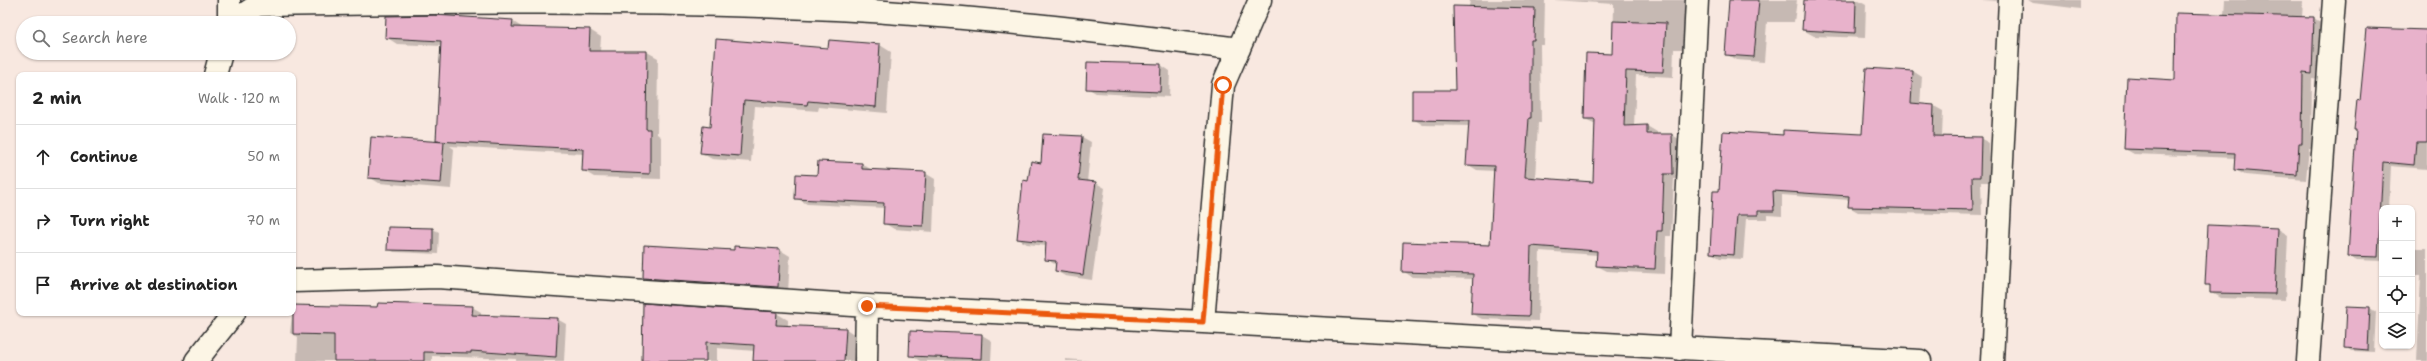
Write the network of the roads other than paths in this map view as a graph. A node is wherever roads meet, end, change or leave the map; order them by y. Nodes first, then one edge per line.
1 (228, 0) edge
2 (1260, 0) edge
3 (1697, 0) edge
4 (2010, 0) edge
5 (2334, 0) edge
6 (229, 16) edge
7 (241, 16) edge
8 (1239, 49) junction
9 (219, 60) edge
10 (216, 72) edge
11 (296, 281) edge
12 (867, 306) junction
13 (232, 316) edge
14 (1203, 322) junction
15 (1680, 348) junction
16 (196, 361) edge
17 (866, 361) edge
18 (1920, 361) edge
19 (1992, 361) edge
20 (2308, 361) edge

1 - 6 street
2 - 8 street
3 - 15 street
4 - 19 street
5 - 20 street
7 - 8 street
8 - 14 street
9 - 10 street
11 - 12 street
12 - 14 street
12 - 17 street
13 - 16 street
14 - 15 street
15 - 18 street

